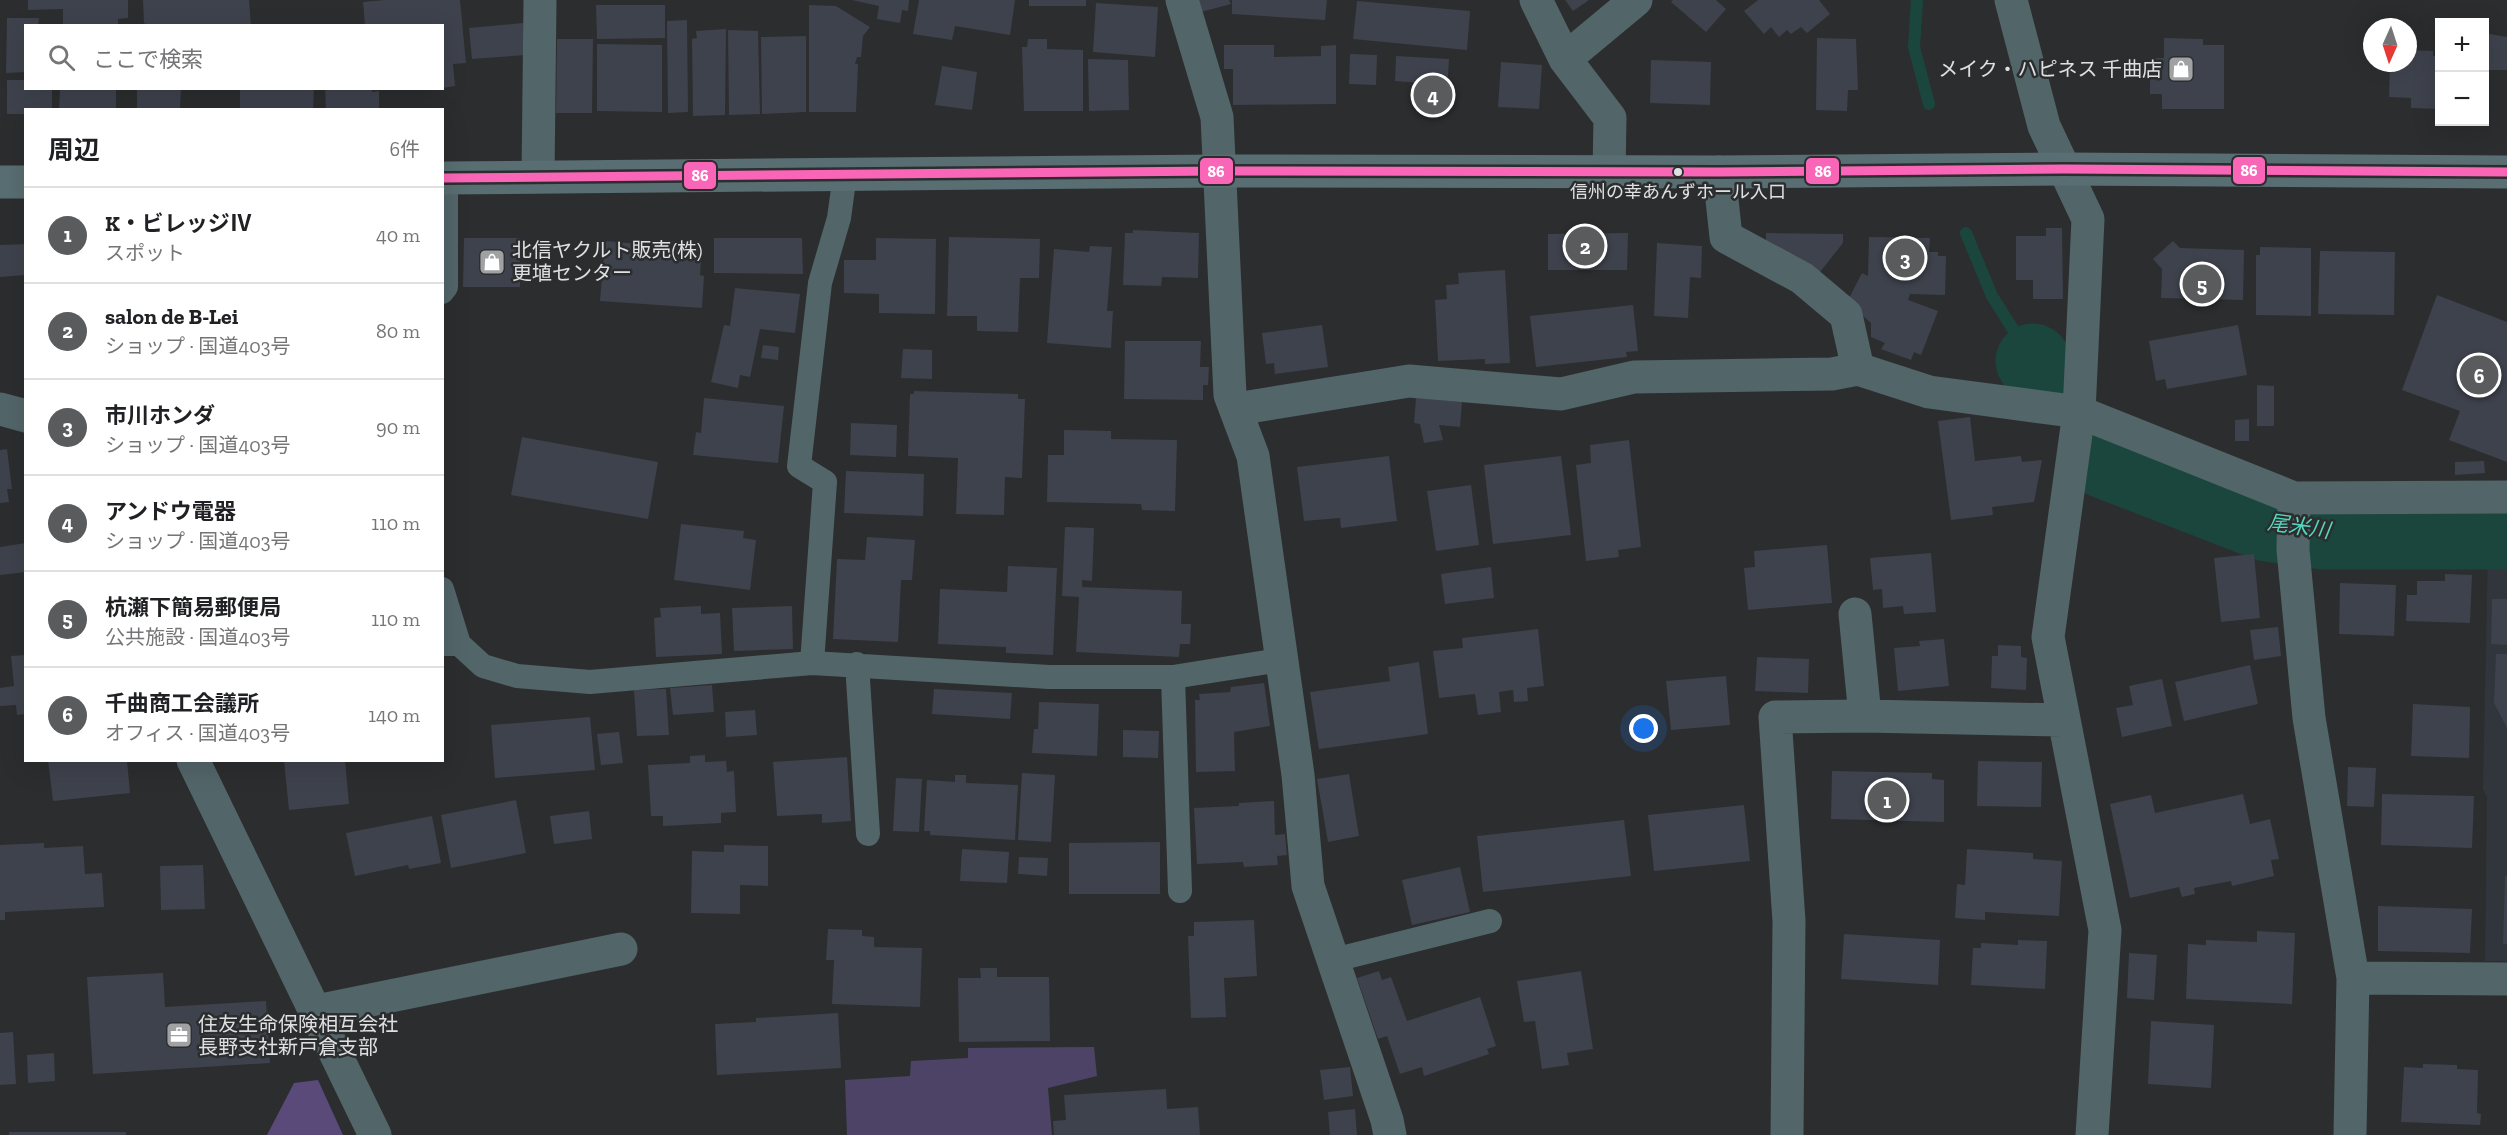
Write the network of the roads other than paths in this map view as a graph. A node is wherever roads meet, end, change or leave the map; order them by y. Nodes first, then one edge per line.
1 (540, 0) edge
2 (1182, 0) edge
3 (1536, 0) edge
4 (1636, 0) edge
5 (2011, 0) edge
6 (1565, 59) junction
7 (2064, 169) junction
8 (1221, 171) junction
9 (1609, 172) junction
10 (1719, 172) junction
11 (2507, 172) edge
12 (845, 174) junction
13 (538, 176) junction
14 (444, 178) edge
15 (0, 182) edge
16 (24, 182) edge
17 (444, 290) edge
18 (1858, 369) junction
19 (0, 408) edge
20 (1236, 409) junction
21 (2079, 412) junction
22 (24, 415) edge
23 (2507, 497) edge
24 (2294, 503) junction
25 (444, 601) edge
26 (1855, 614) dead end
27 (451, 644) edge
28 (1280, 660) junction
29 (812, 663) junction
30 (857, 664) junction
31 (1173, 677) junction
32 (1865, 716) junction
33 (2063, 720) junction
34 (194, 762) edge
35 (868, 834) dead end
36 (1180, 891) dead end
37 (1490, 921) dead end
38 (621, 949) dead end
39 (1334, 960) junction
40 (2353, 978) junction
41 (2507, 979) edge
42 (317, 1011) junction
43 (375, 1135) edge
44 (1390, 1135) edge
45 (1787, 1135) edge
46 (2092, 1135) edge
47 (2350, 1135) edge

1 - 13 street
2 - 8 street
3 - 6 street
4 - 6 street
5 - 7 street
6 - 9 street
7 - 10 highway
7 - 11 highway
7 - 21 street
8 - 9 highway
8 - 12 highway
8 - 20 street
9 - 10 highway
10 - 18 street
12 - 13 highway
12 - 29 lane
13 - 14 highway
14 - 17 lane
15 - 16 highway
18 - 20 street
18 - 21 street
19 - 22 street
20 - 28 street
21 - 24 street
21 - 33 street
23 - 24 street
24 - 40 street
25 - 27 lane
26 - 32 street
27 - 29 lane
28 - 31 lane
28 - 39 street
29 - 30 lane
30 - 31 lane
30 - 35 lane
31 - 36 lane
32 - 33 street
32 - 45 street
33 - 46 street
34 - 42 street
37 - 39 lane
38 - 42 street
39 - 44 street
40 - 41 street
40 - 47 street
42 - 43 street

